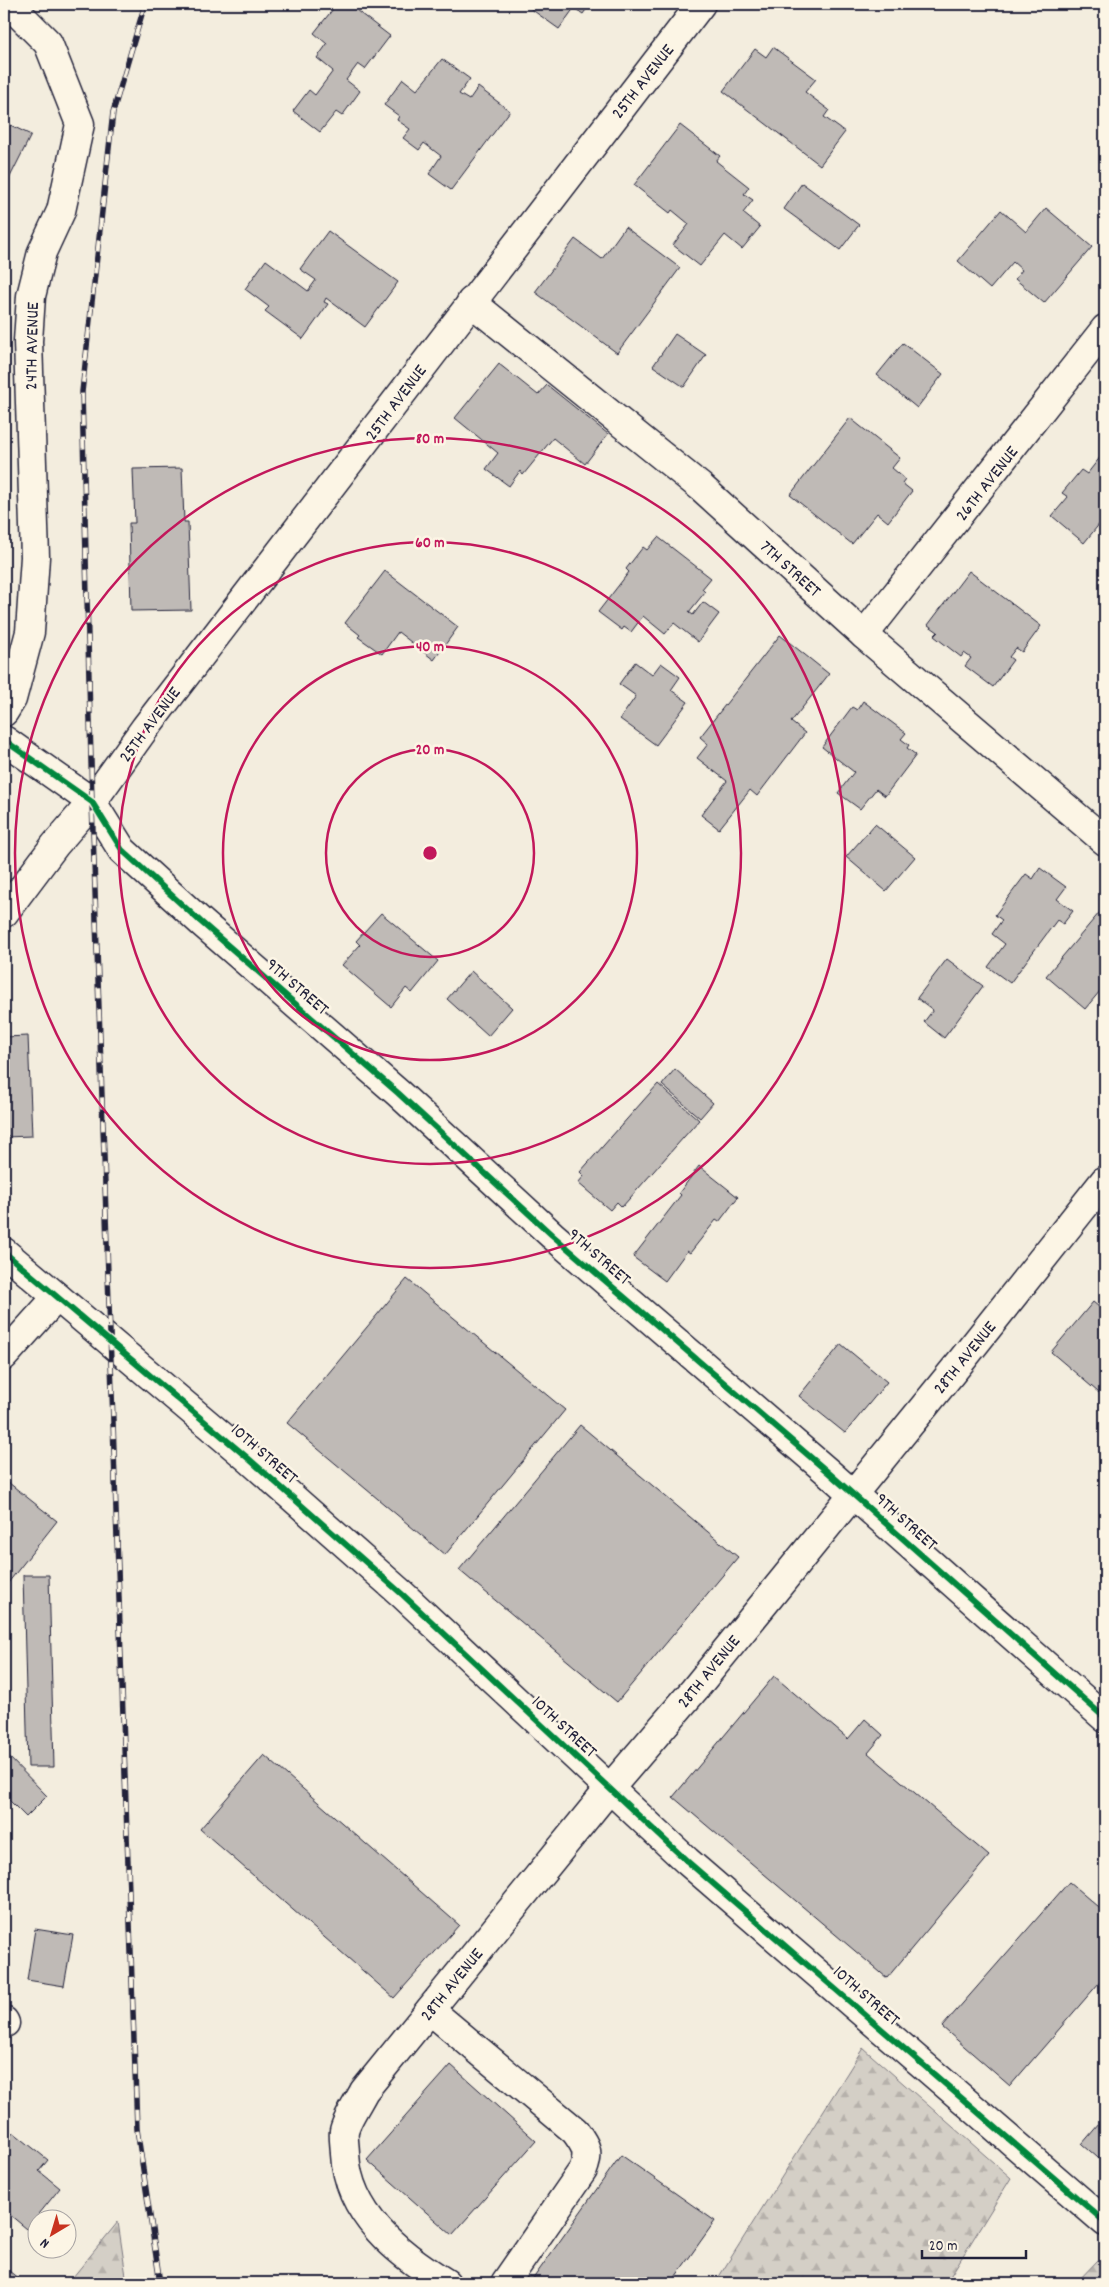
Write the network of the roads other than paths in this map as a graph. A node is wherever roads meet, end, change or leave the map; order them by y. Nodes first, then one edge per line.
1 (9, 4) edge
2 (701, 4) edge
3 (471, 302) junction
4 (1105, 329) edge
5 (864, 635) junction
6 (4, 712) edge
7 (4, 740) edge
8 (92, 802) junction
9 (1105, 841) edge
10 (4, 913) edge
11 (1105, 1180) edge
12 (4, 1252) edge
13 (57, 1297) junction
14 (4, 1356) edge
15 (852, 1493) junction
16 (1105, 1718) edge
17 (610, 1788) junction
18 (430, 2010) junction
19 (1105, 2222) edge
20 (446, 2283) edge
21 (505, 2283) edge

1 - 6 street, 24TH AVENUE
2 - 3 street, 25TH AVENUE
3 - 5 street, 7TH STREET
3 - 8 street, 25TH AVENUE
4 - 5 street, 26TH AVENUE
5 - 9 street, 7TH STREET
7 - 8 street
8 - 10 street, 25TH AVENUE
8 - 15 street, 9TH STREET
11 - 15 street, 28TH AVENUE
12 - 13 street, 10TH STREET
13 - 14 street
13 - 17 street, 10TH STREET
15 - 16 street, 9TH STREET
15 - 17 street, 28TH AVENUE
17 - 18 street, 28TH AVENUE
17 - 19 street, 10TH STREET
18 - 20 street, 28TH AVENUE
18 - 21 street

